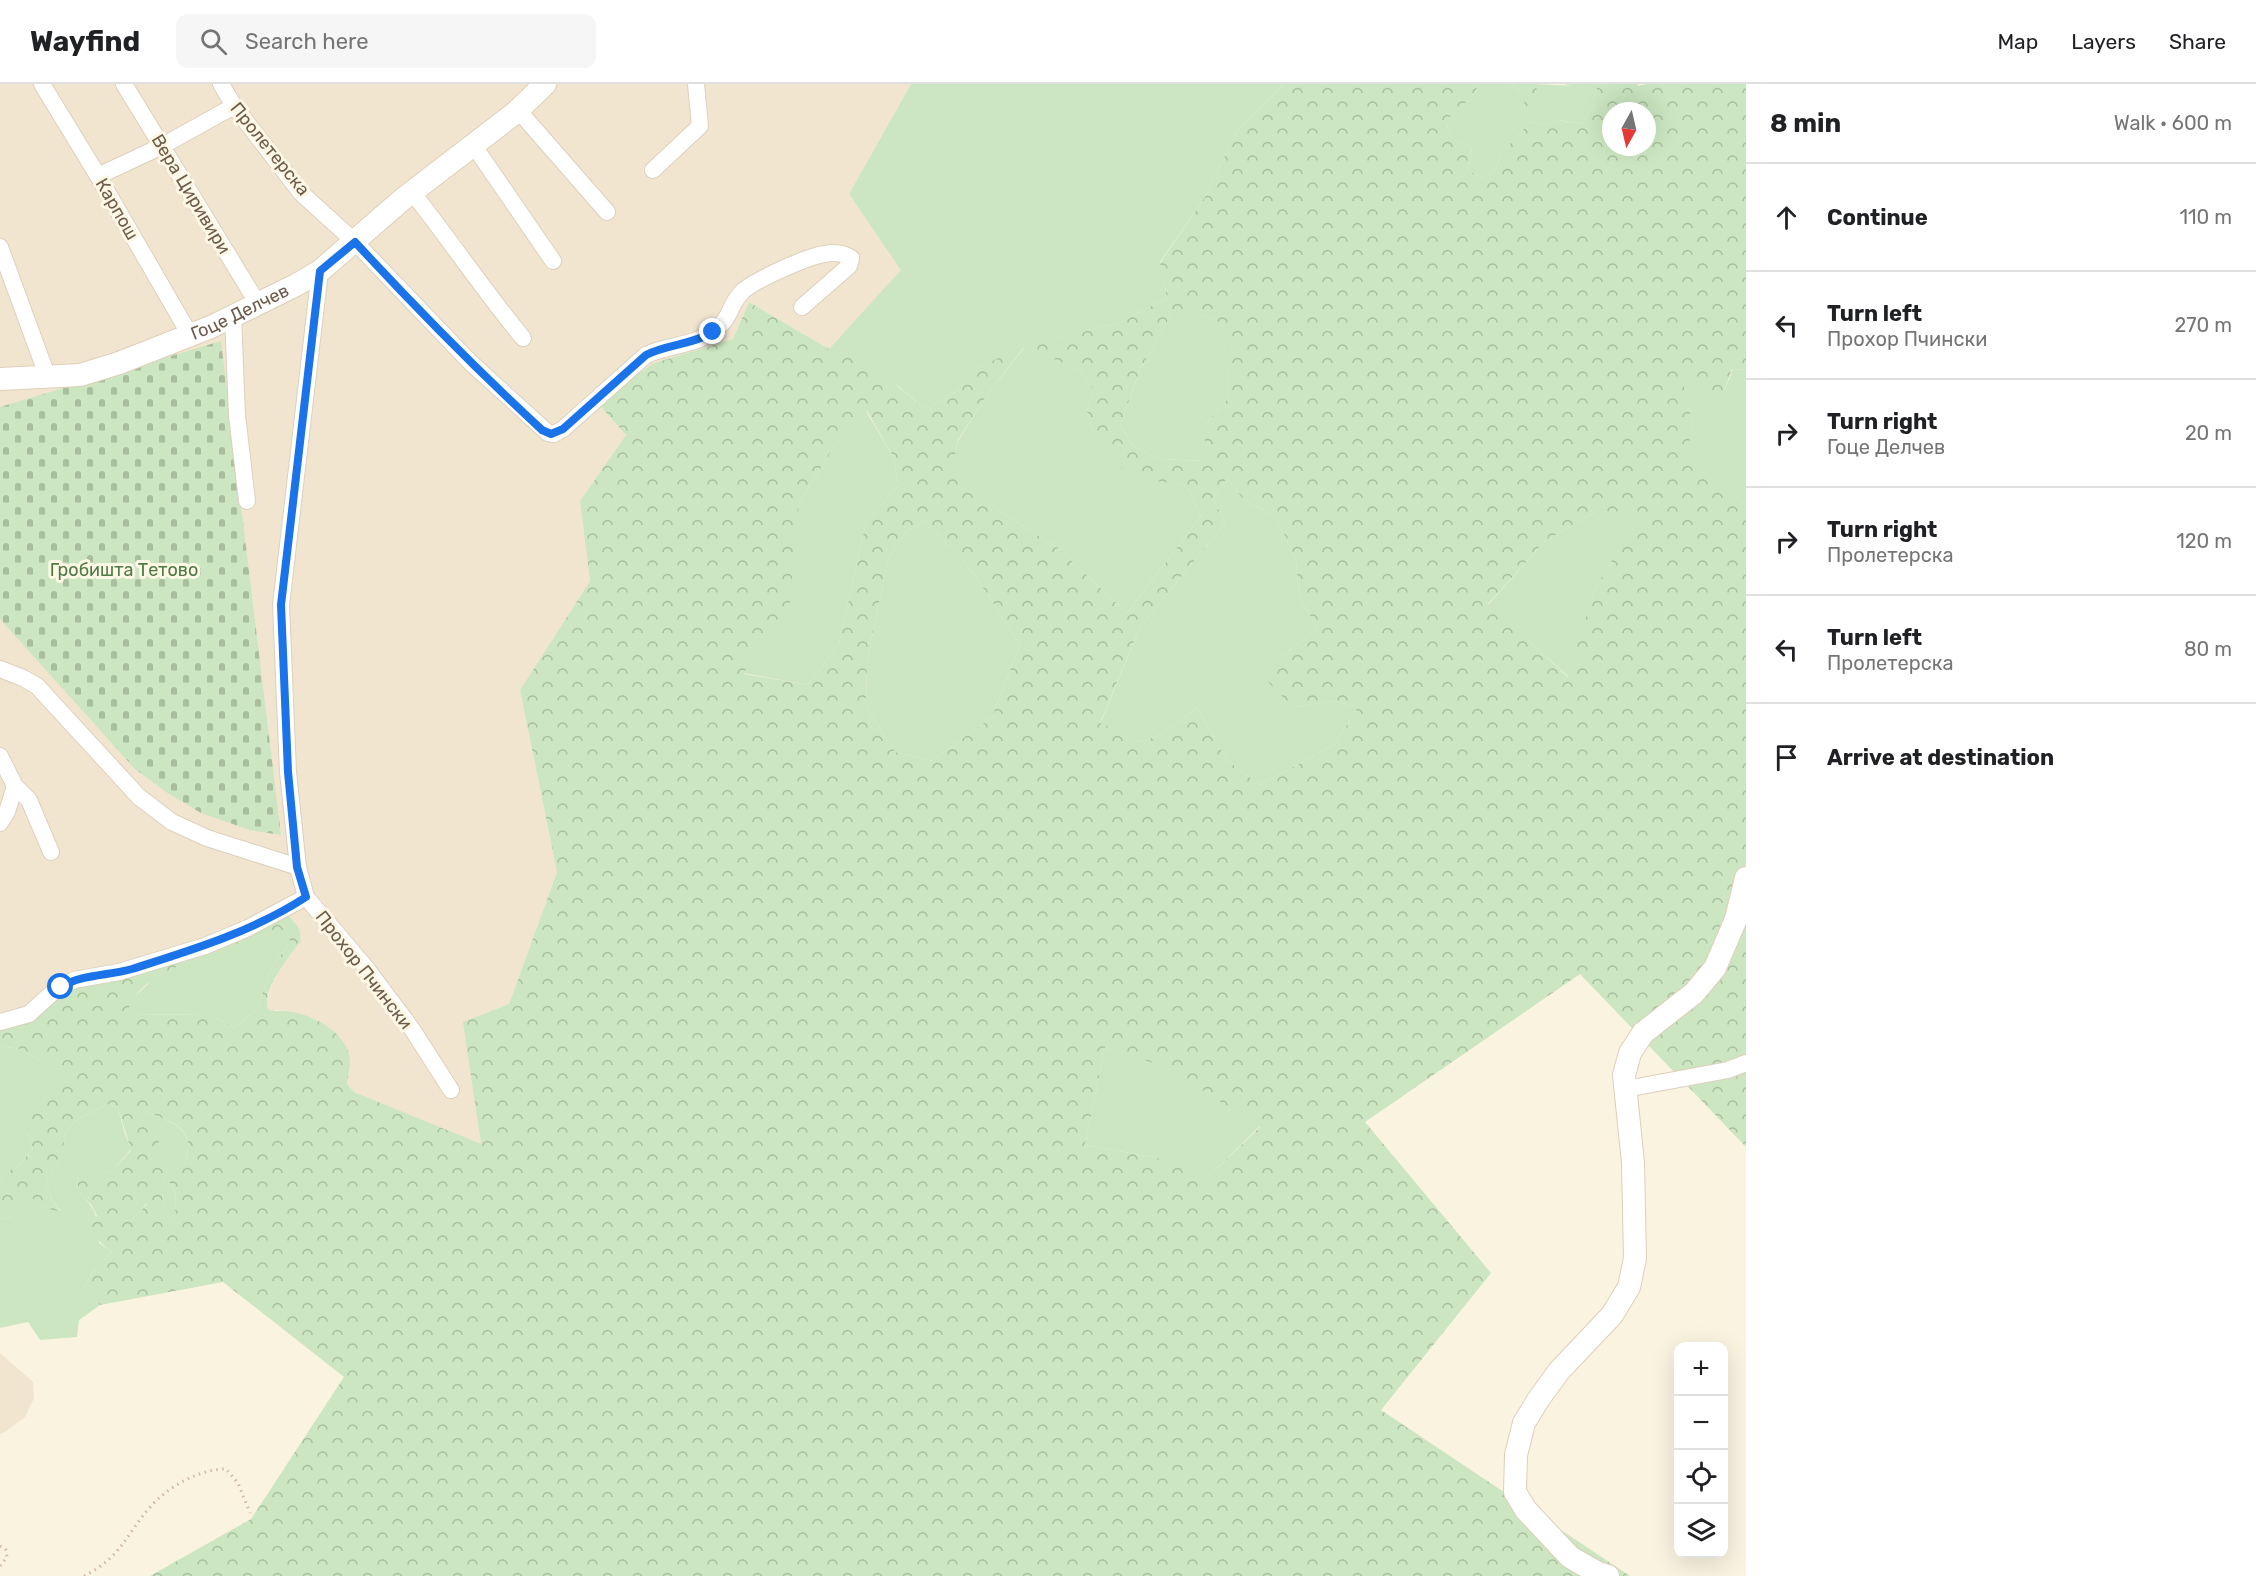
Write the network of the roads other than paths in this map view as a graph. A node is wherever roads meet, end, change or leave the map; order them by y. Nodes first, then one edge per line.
1 (42, 84) edge
2 (124, 84) edge
3 (221, 84) edge
4 (545, 84) edge
5 (696, 84) edge
6 (234, 106) junction
7 (518, 110) junction
8 (162, 146) junction
9 (474, 146) junction
10 (653, 170) dead end
11 (98, 176) junction
12 (412, 192) junction
13 (607, 212) dead end
14 (355, 242) junction
15 (0, 247) edge
16 (553, 261) dead end
17 (320, 271) junction
18 (258, 304) junction
19 (802, 307) dead end
20 (232, 316) junction
21 (190, 335) junction
22 (523, 338) dead end
23 (48, 378) junction
24 (0, 379) edge
25 (247, 501) dead end
26 (0, 669) edge
27 (0, 756) edge
28 (15, 786) junction
29 (0, 823) edge
30 (51, 852) dead end
31 (297, 867) junction
32 (1746, 878) edge
33 (306, 897) junction
34 (0, 1022) edge
35 (1746, 1063) edge
36 (1626, 1089) junction
37 (451, 1090) dead end
38 (1608, 1576) edge

1 - 11 street, Карпош
2 - 8 street, Вера Циривири
3 - 6 street, Пролетерска
4 - 7 street, Гоце Делчев
5 - 10 street
6 - 8 street
6 - 14 street, Пролетерска
7 - 9 street, Гоце Делчев
7 - 13 street
8 - 11 street
8 - 18 street, Вера Циривири
9 - 12 street, Гоце Делчев
9 - 16 street
11 - 21 street, Карпош
12 - 14 street, Гоце Делчев
12 - 22 street
14 - 17 street, Гоце Делчев
14 - 19 street, Пролетерска
15 - 23 street
17 - 18 street, Гоце Делчев
17 - 31 street, Прохор Пчински
18 - 20 street, Гоце Делчев
20 - 21 street, Гоце Делчев
20 - 25 street
21 - 23 street, Гоце Делчев
23 - 24 street, Гоце Делчев
26 - 31 street
27 - 28 street
28 - 29 street
28 - 30 street
31 - 33 street, Прохор Пчински
32 - 36 street
33 - 34 street
33 - 37 street, Прохор Пчински
35 - 36 street
36 - 38 street

